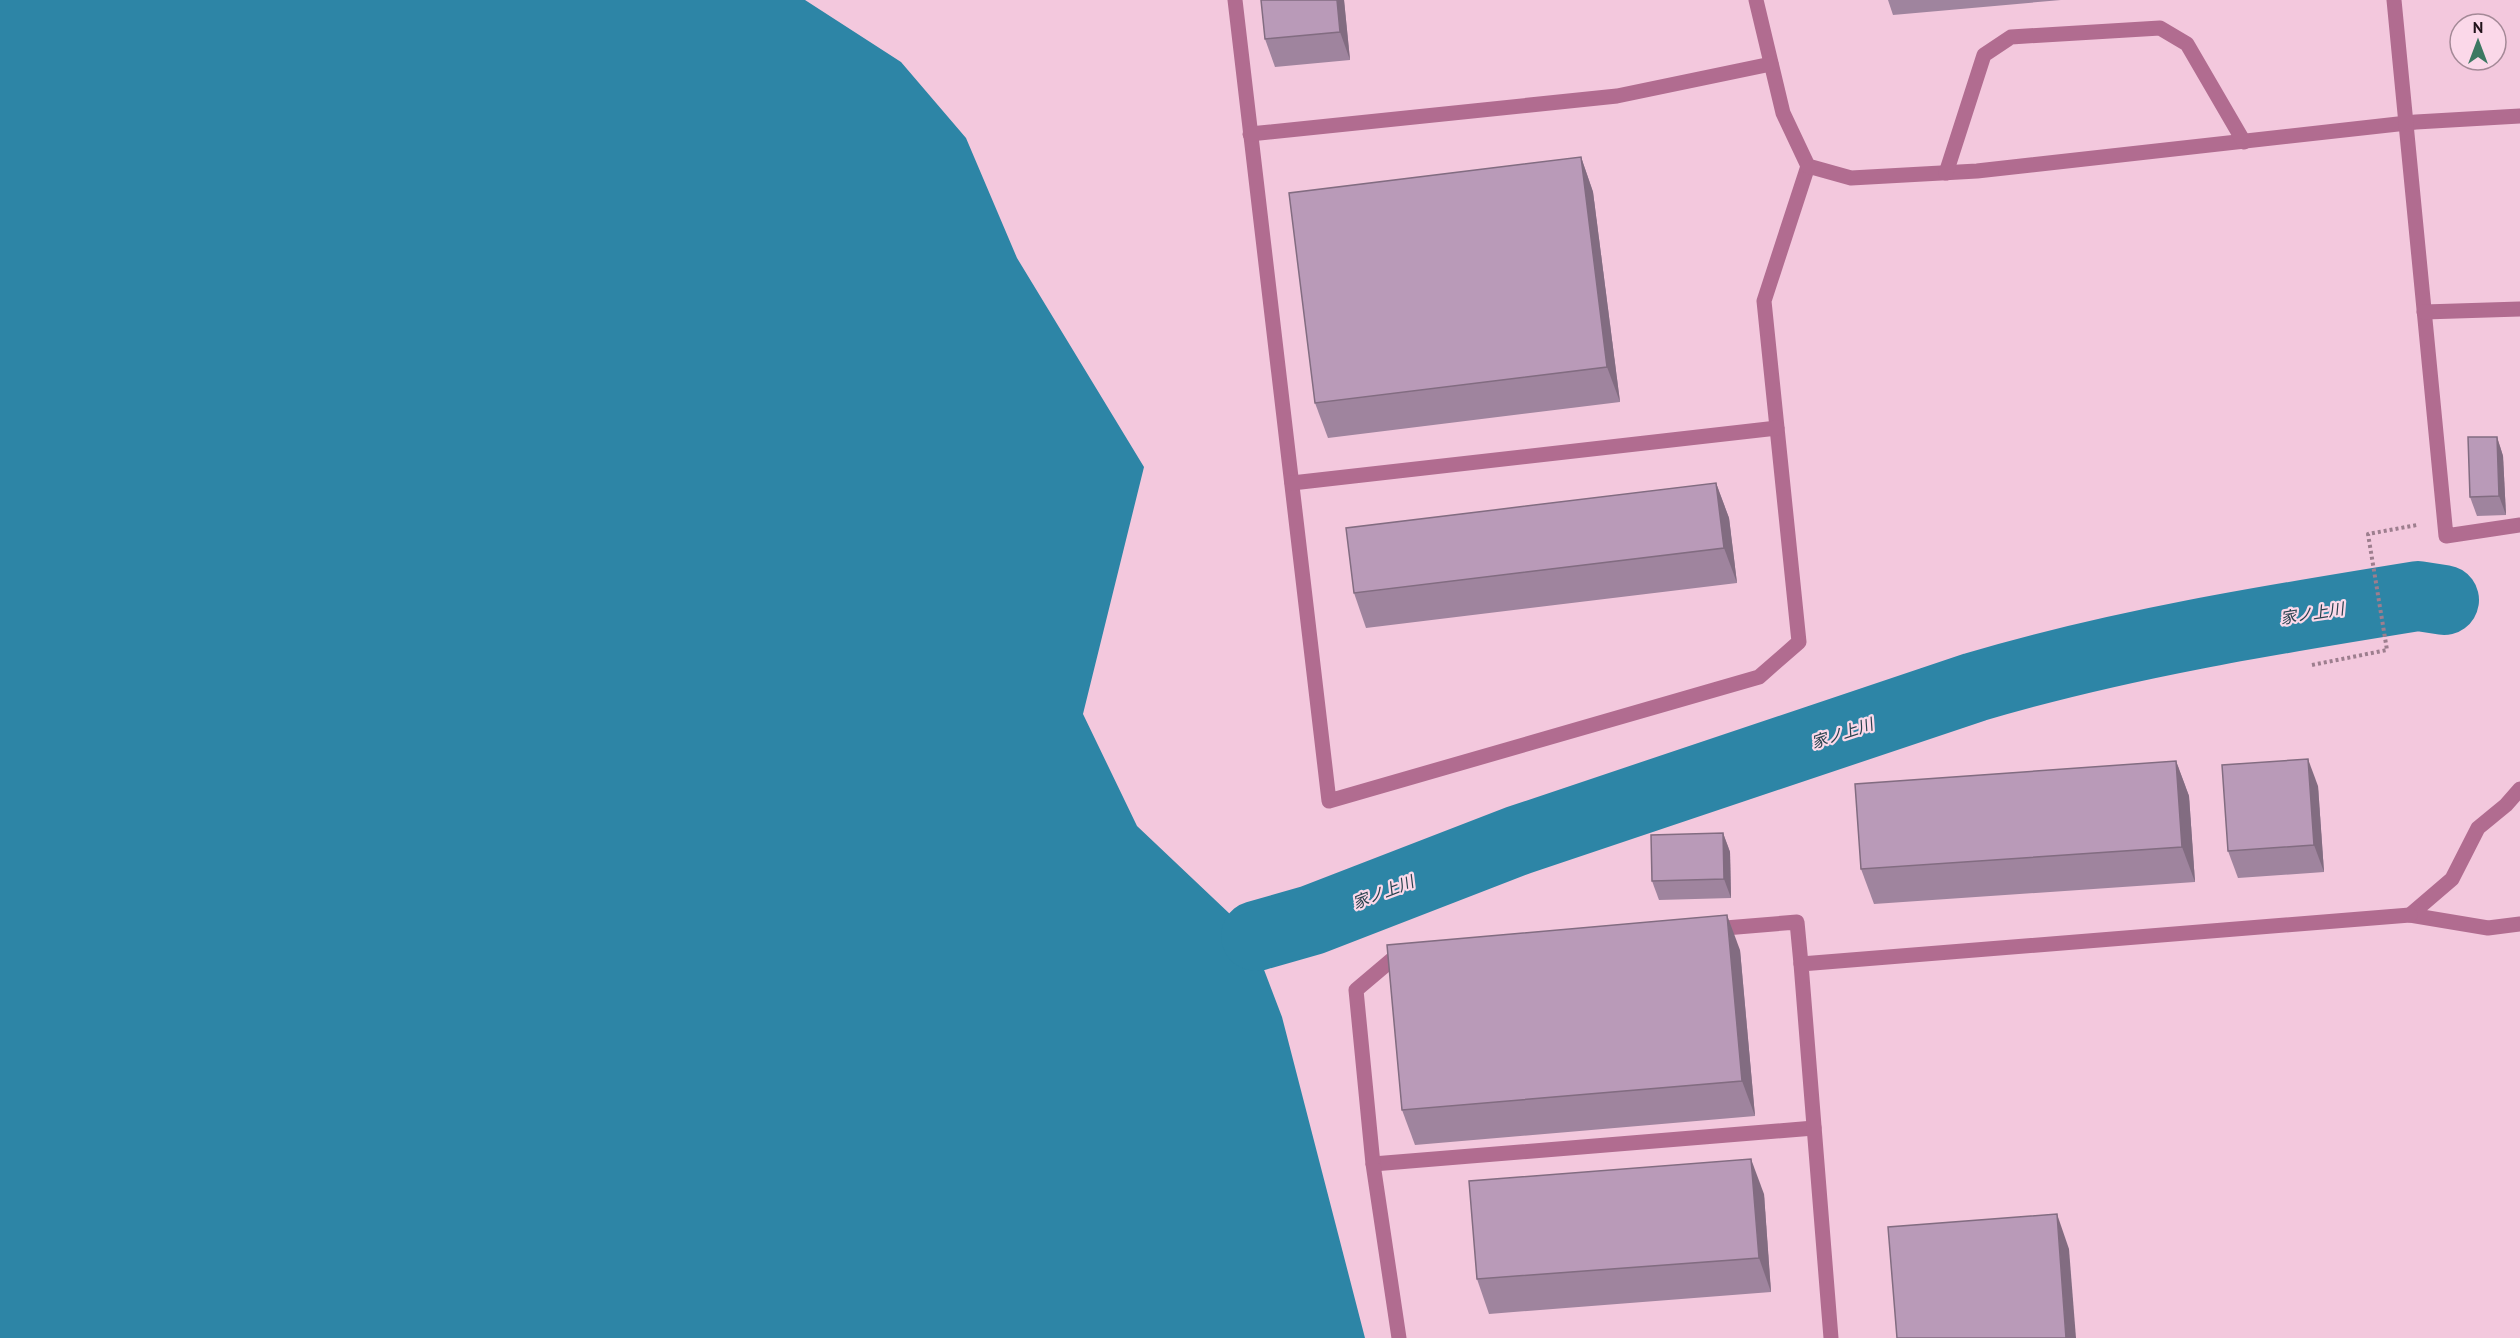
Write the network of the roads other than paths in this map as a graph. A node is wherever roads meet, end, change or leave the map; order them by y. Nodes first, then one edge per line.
1 (1234, 0) edge
2 (1756, 0) edge
3 (2394, 0) edge
4 (1772, 64) junction
5 (2520, 117) edge
6 (2406, 124) junction
7 (1250, 134) junction
8 (2244, 142) junction
9 (1808, 166) junction
10 (1946, 173) junction
11 (2520, 309) edge
12 (2424, 312) junction
13 (1777, 428) junction
14 (1292, 483) junction
15 (2520, 525) edge
16 (2520, 789) edge
17 (2410, 915) junction
18 (2520, 924) edge
19 (1702, 930) edge
20 (1419, 955) edge
21 (1801, 964) junction
22 (1814, 1128) junction
23 (1373, 1164) junction
24 (1400, 1338) edge
25 (1831, 1338) edge

1 - 7 lane
2 - 4 lane
3 - 6 lane
4 - 7 lane
4 - 9 lane
5 - 6 lane
6 - 8 lane
6 - 12 lane
7 - 14 lane
8 - 10 lane
8 - 10 lane
9 - 10 lane
9 - 13 lane
11 - 12 lane
12 - 15 lane
13 - 14 lane
13 - 14 lane
16 - 17 lane
17 - 18 lane
17 - 21 lane
19 - 21 lane
20 - 23 lane
21 - 22 lane
22 - 23 lane
22 - 25 lane
23 - 24 lane

